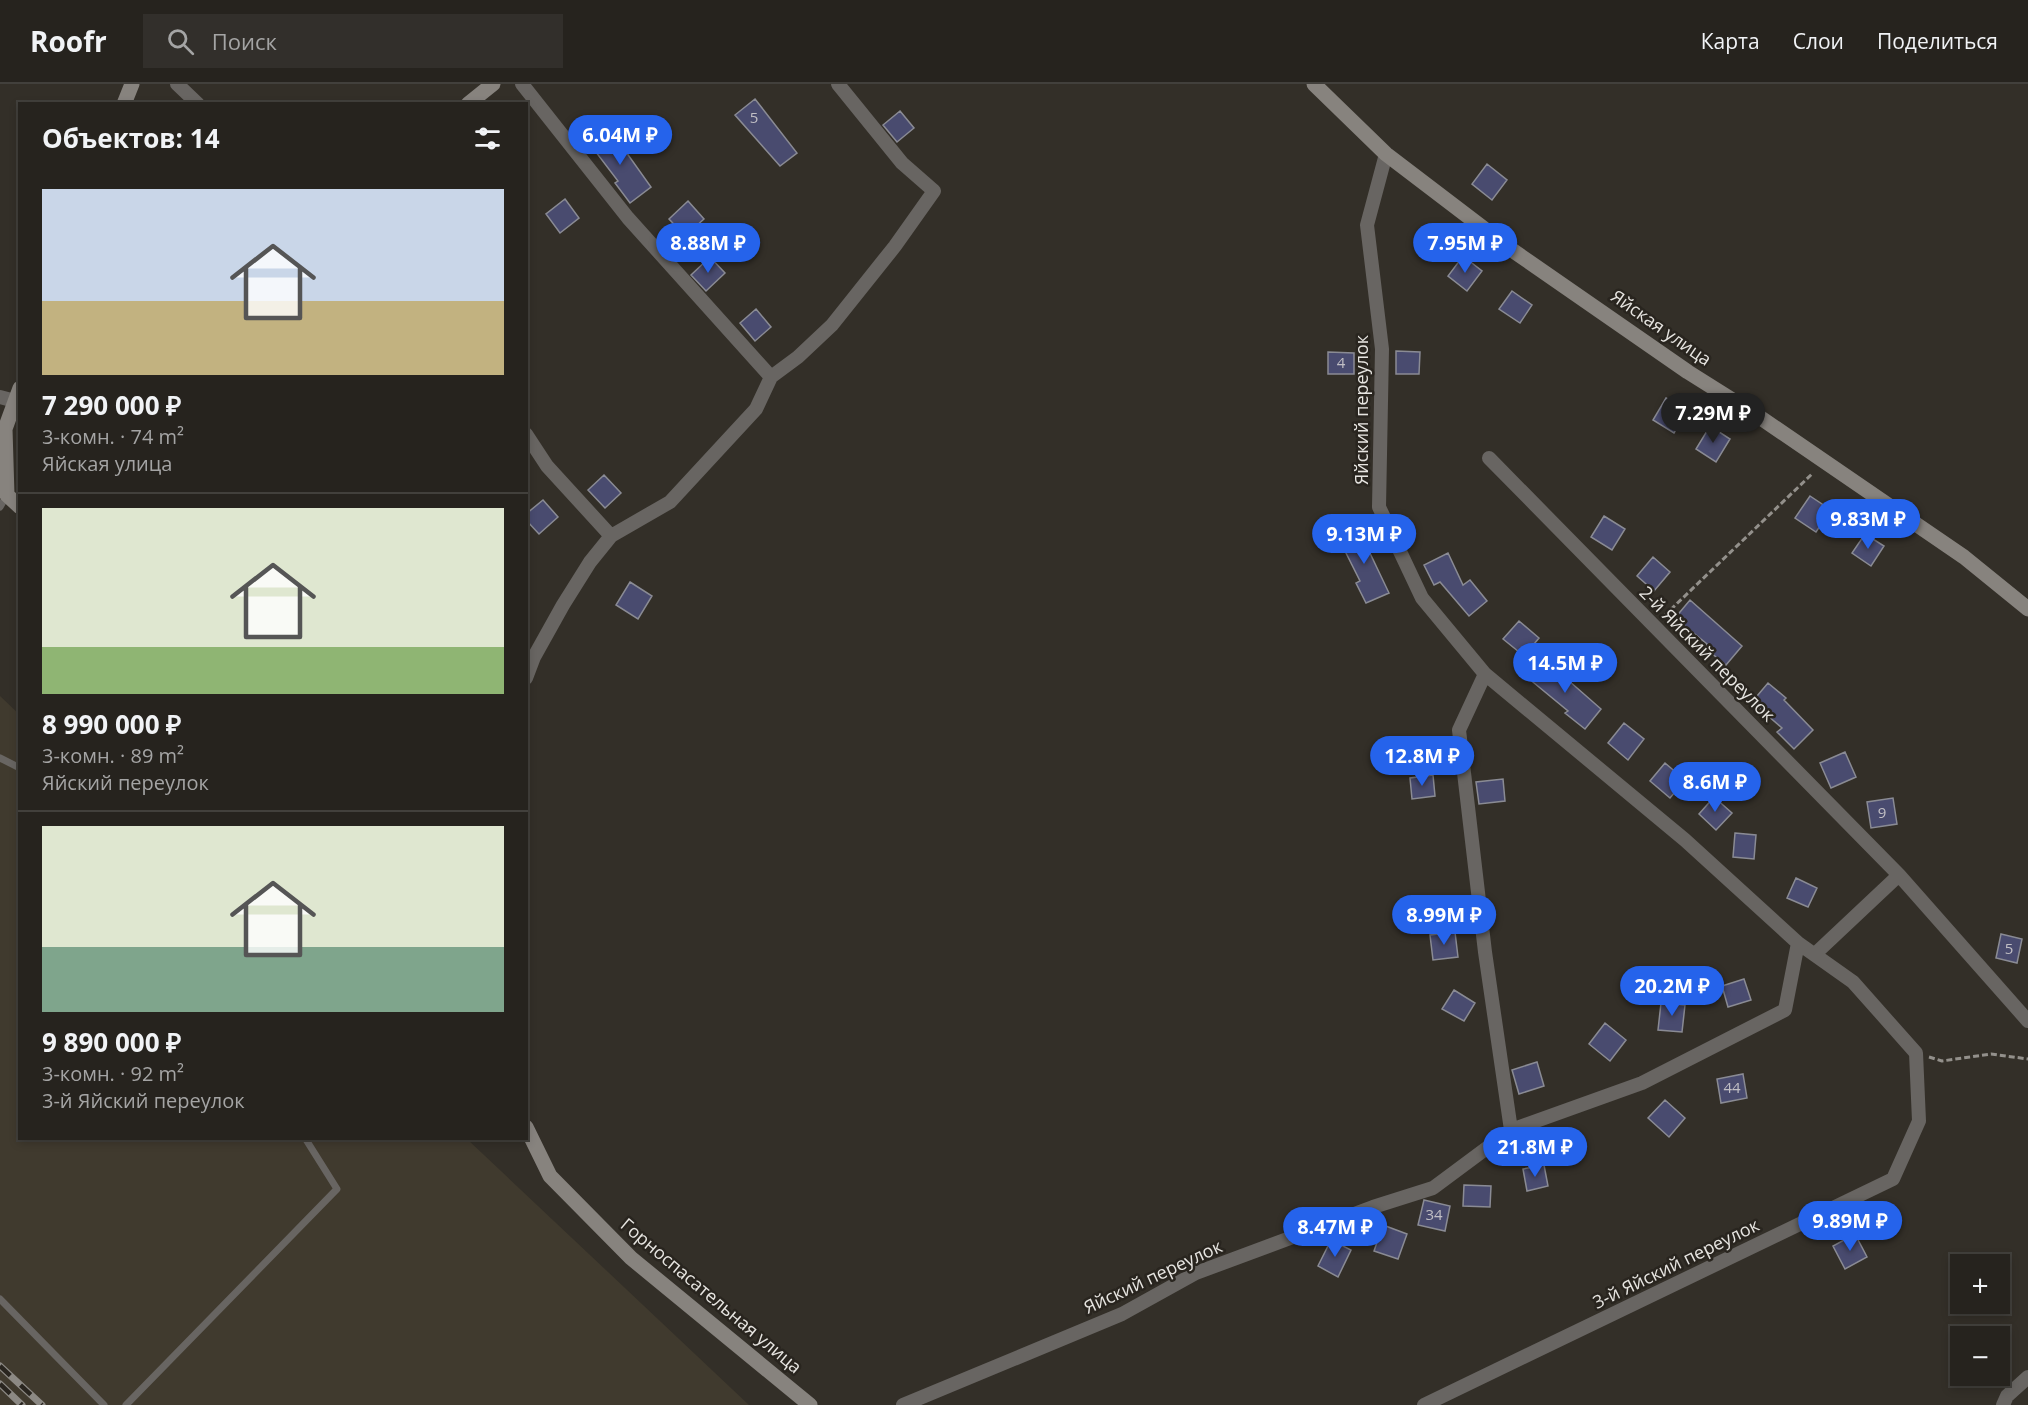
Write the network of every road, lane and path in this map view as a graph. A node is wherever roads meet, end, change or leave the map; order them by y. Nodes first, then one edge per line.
1 (132, 84) edge
2 (177, 84) edge
3 (493, 84) edge
4 (522, 84) edge
5 (838, 84) edge
6 (1314, 84) edge
7 (125, 102) edge
8 (196, 102) edge
9 (470, 102) edge
10 (1386, 154) junction
11 (771, 377) junction
12 (11, 395) edge
13 (2, 431) edge
14 (528, 437) edge
15 (1489, 458) dead end
16 (1825, 462) junction
17 (3, 501) edge
18 (18, 506) edge
19 (611, 536) junction
20 (2028, 609) edge
21 (1654, 626) junction
22 (528, 673) edge
23 (1485, 674) junction
24 (0, 758) edge
25 (18, 767) edge
26 (1899, 875) junction
27 (1798, 943) junction
28 (1815, 954) junction
29 (2028, 1022) edge
30 (1916, 1053) junction
31 (2028, 1059) edge
32 (1511, 1130) junction
33 (528, 1131) edge
34 (306, 1140) edge
35 (0, 1299) edge
36 (2028, 1377) edge
37 (104, 1405) edge
38 (126, 1405) edge
39 (810, 1405) edge
40 (903, 1405) edge
41 (1424, 1405) edge
42 (2002, 1405) edge

1 - 7 street
2 - 8 street
3 - 9 street
4 - 11 street
5 - 11 street
6 - 10 street, Яйская улица
10 - 16 street, Яйская улица
10 - 23 street, Яйский переулок
11 - 19 street
12 - 13 street
13 - 17 street
14 - 19 street
15 - 21 street, 2-й Яйский переулок
16 - 20 street, Яйская улица
16 - 21 path
17 - 18 street
19 - 22 street
21 - 26 street, 2-й Яйский переулок
23 - 27 street, Яйский переулок
23 - 32 street
24 - 25 lane
26 - 28 street
26 - 29 street, 2-й Яйский переулок
27 - 28 street, Яйский переулок
27 - 32 street, Яйский переулок
28 - 30 street
30 - 31 path
30 - 41 street, 3-й Яйский переулок
32 - 40 street, Яйский переулок
33 - 39 street, Горноспасательная улица
34 - 38 lane
35 - 37 lane
36 - 42 street

